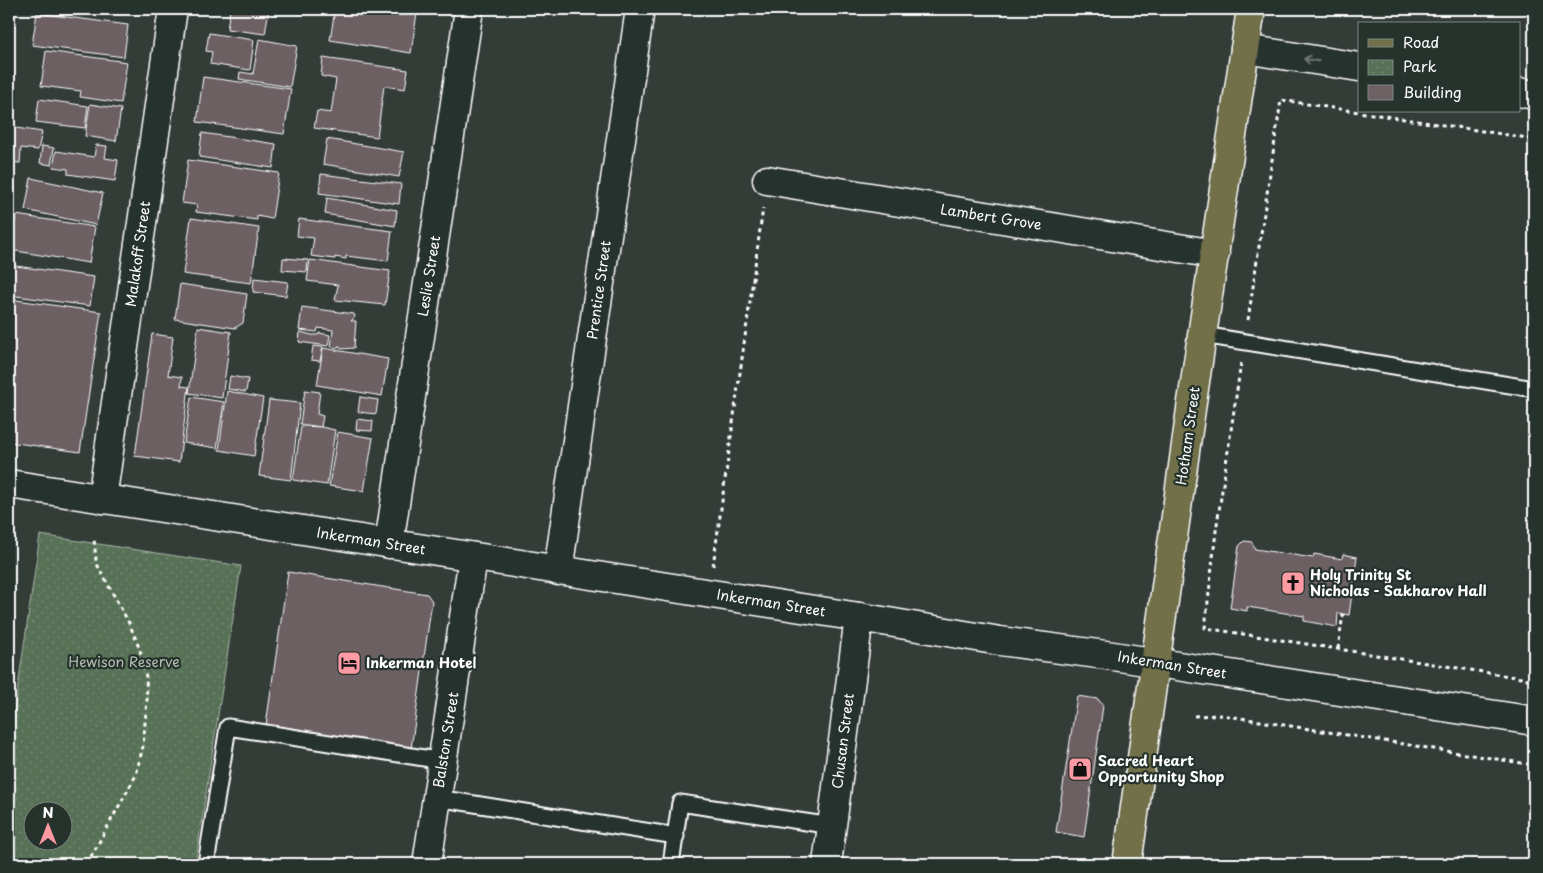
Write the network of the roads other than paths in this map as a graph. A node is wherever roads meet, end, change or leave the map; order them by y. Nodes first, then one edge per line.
1 (172, 9) edge
2 (469, 9) edge
3 (640, 9) edge
4 (1251, 9) edge
5 (1245, 49) junction
6 (1358, 67) edge
7 (1520, 92) edge
8 (1534, 95) edge
9 (767, 180) road end
10 (1215, 254) junction
11 (1203, 335) junction
12 (1534, 389) edge
13 (10, 490) edge
14 (102, 499) junction
15 (389, 544) junction
16 (474, 557) junction
17 (558, 570) junction
18 (859, 617) junction
19 (1155, 662) junction
20 (1534, 721) edge
21 (443, 761) junction
22 (437, 798) junction
23 (832, 826) junction
24 (676, 836) junction
25 (206, 864) edge
26 (427, 864) edge
27 (671, 864) edge
28 (826, 864) edge
29 (1127, 864) edge

1 - 14 street, Malakoff Street
2 - 15 street, Leslie Street
3 - 17 street, Prentice Street
4 - 5 main road, Hotham Street
6 -> 5 street
5 - 10 main road, Hotham Street
7 - 8 street
9 - 10 street, Lambert Grove
10 - 11 main road, Hotham Street
11 - 12 lane
11 - 19 main road, Hotham Street
13 - 14 street, Inkerman Street
14 - 15 street, Inkerman Street
15 - 16 street, Inkerman Street
16 - 17 street, Inkerman Street
16 - 21 street, Balston Street
17 - 18 street, Inkerman Street
18 - 19 street, Inkerman Street
18 - 23 street, Chusan Street
19 - 20 street, Inkerman Street
19 - 29 main road, Hotham Street
21 - 22 street, Balston Street
21 - 25 lane
22 - 24 lane
22 - 26 street, Balston Street
23 - 24 lane
23 - 28 street, Chusan Street
24 - 27 lane

